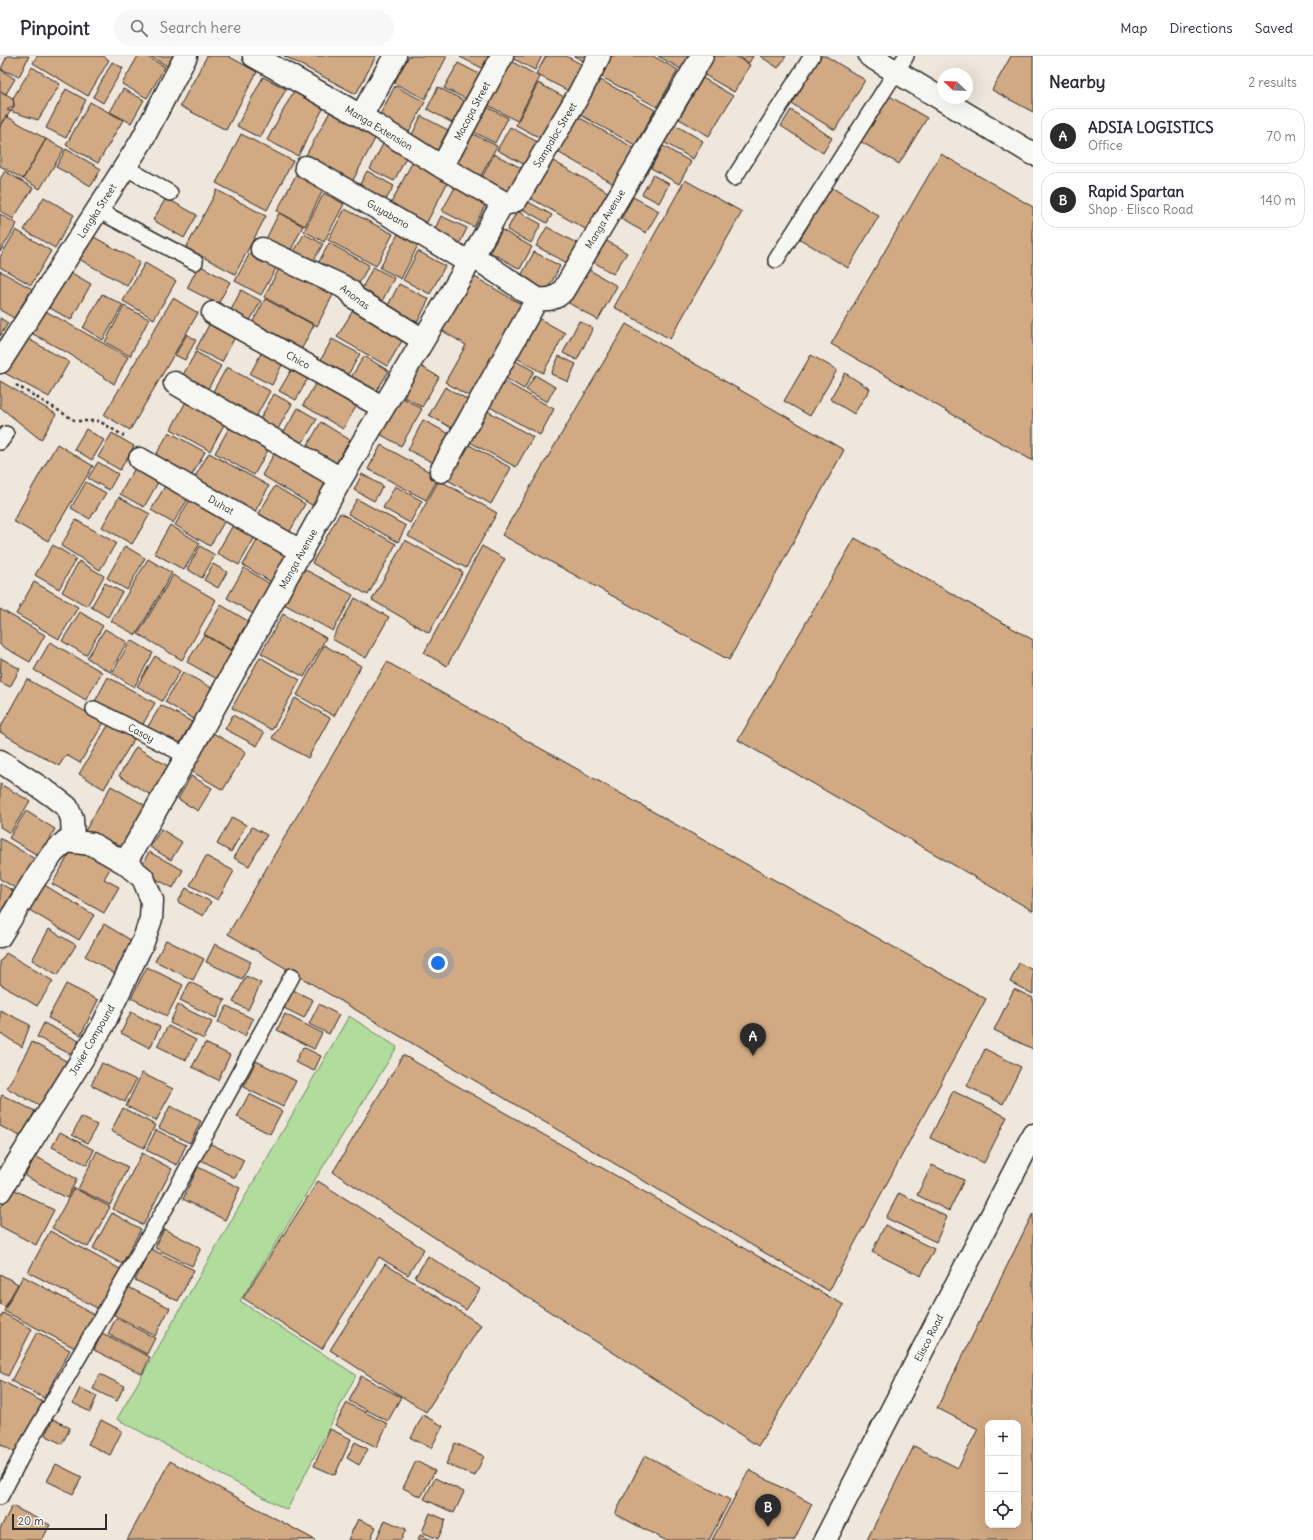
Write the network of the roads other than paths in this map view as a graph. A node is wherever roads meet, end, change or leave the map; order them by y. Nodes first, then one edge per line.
1 (186, 56) edge
2 (254, 56) edge
3 (395, 56) edge
4 (502, 56) edge
5 (599, 56) edge
6 (702, 56) edge
7 (812, 56) edge
8 (870, 56) edge
9 (901, 64) edge
10 (362, 116) junction
11 (1033, 154) edge
12 (125, 167) junction
13 (306, 167) dead end
14 (442, 167) junction
15 (734, 178) dead end
16 (170, 193) dead end
17 (503, 202) junction
18 (96, 211) junction
19 (262, 249) dead end
20 (471, 259) junction
21 (776, 260) dead end
22 (194, 262) dead end
23 (537, 299) junction
24 (213, 313) dead end
25 (423, 340) junction
26 (0, 362) edge
27 (174, 383) dead end
28 (382, 407) junction
29 (140, 459) dead end
30 (441, 471) dead end
31 (341, 479) junction
32 (302, 552) junction
33 (94, 709) dead end
34 (187, 756) junction
35 (0, 761) edge
36 (73, 841) junction
37 (125, 863) junction
38 (0, 936) edge
39 (292, 976) dead end
40 (1033, 1135) edge
41 (0, 1192) edge
42 (0, 1497) edge
43 (825, 1540) edge

1 - 12 street, Langka Street
2 - 10 street, Manga Extension
3 - 10 street
4 - 14 street, Macopa Street
5 - 17 street, Sampaloc Street
6 - 23 street, Manga Avenue
7 - 15 lane
8 - 9 street
9 - 11 street
9 - 21 lane
10 - 14 street, Manga Extension
12 - 16 lane
12 - 18 street, Langka Street
13 - 20 street, Guyabano
14 - 17 street, Manga Extension
17 - 20 street, Manga Avenue
18 - 22 lane
18 - 26 street, Langka Street
19 - 25 street, Anonas
20 - 23 street
20 - 25 street, Manga Avenue
23 - 30 street
24 - 28 street, Chico
25 - 28 street, Manga Avenue
27 - 31 street
28 - 31 street, Manga Avenue
29 - 32 street, Duhat
31 - 32 street, Manga Avenue
32 - 34 street, Manga Avenue
33 - 34 lane, Casoy
34 - 37 street, Manga Avenue
35 - 36 street
36 - 37 street
36 - 38 street
37 - 41 street, Javier Compound
39 - 42 lane
40 - 43 street, Elisco Road

